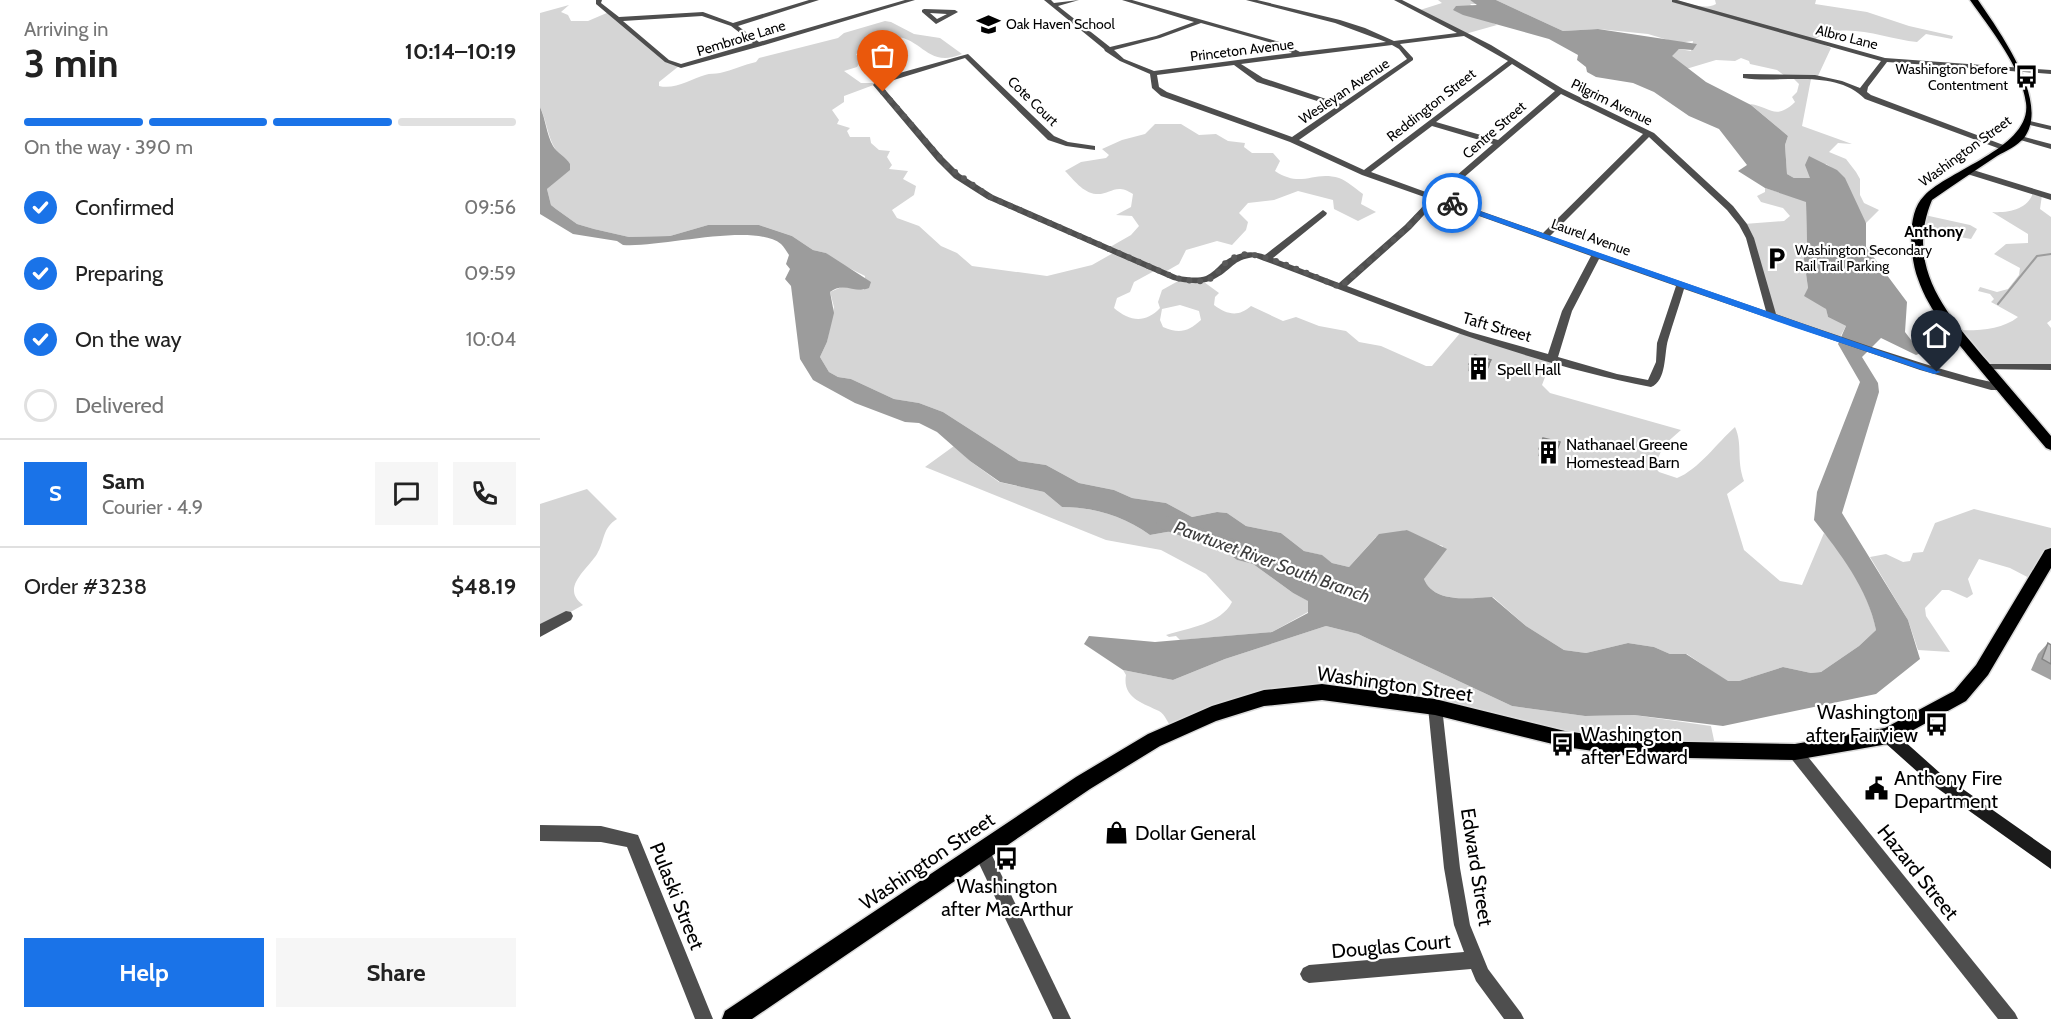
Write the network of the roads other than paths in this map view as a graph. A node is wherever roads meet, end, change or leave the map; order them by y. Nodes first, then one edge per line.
1 (599, 0) edge
2 (816, 0) edge
3 (1047, 0) edge
4 (1076, 0) edge
5 (1125, 0) edge
6 (1249, 0) edge
7 (1397, 0) edge
8 (1974, 0) edge
9 (906, 1) edge
10 (1674, 1) edge
11 (1053, 5) junction
12 (924, 11) dead end
13 (618, 19) junction
14 (1199, 22) junction
15 (733, 24) junction
16 (1463, 34) junction
17 (1396, 44) junction
18 (759, 45) junction
19 (1107, 50) junction
20 (1299, 55) junction
21 (1513, 60) junction
22 (1885, 60) junction
23 (1236, 64) junction
24 (2018, 68) junction
25 (2051, 72) edge
26 (1153, 73) junction
27 (1746, 76) dead end
28 (1560, 91) junction
29 (1863, 92) junction
30 (1341, 106) junction
31 (2029, 122) junction
32 (1430, 123) junction
33 (2051, 128) edge
34 (1648, 134) junction
35 (2020, 136) junction
36 (1293, 140) junction
37 (1498, 143) junction
38 (2051, 147) edge
39 (1092, 148) dead end
40 (2004, 148) junction
41 (1968, 171) junction
42 (1365, 173) junction
43 (1436, 197) junction
44 (2051, 197) edge
45 (1323, 213) dead end
46 (1545, 236) junction
47 (1240, 255) joint
48 (1596, 255) junction
49 (1267, 258) junction
50 (1681, 285) junction
51 (1340, 287) junction
52 (1772, 316) junction
53 (1552, 358) junction
54 (1987, 367) junction
55 (2051, 367) edge
56 (2004, 387) junction
57 (2051, 445) edge
58 (2051, 554) edge
59 (566, 616) dead end
60 (540, 632) edge
61 (1435, 707) junction
62 (1888, 736) junction
63 (1795, 752) junction
64 (540, 833) edge
65 (982, 853) junction
66 (2051, 861) edge
67 (1475, 960) junction
68 (1309, 974) dead end
69 (704, 1019) edge
70 (733, 1019) edge
71 (1062, 1019) edge
72 (1515, 1019) edge
73 (2009, 1019) edge

1 - 13 street, Pembroke Lane
2 - 15 street
3 - 11 street, Princeton Avenue
4 - 11 street
5 - 14 street
6 - 17 street, Wesleyan Avenue
7 - 16 street, Pilgrim Avenue
8 - 24 main road, Washington Street
9 - 12 street
9 - 18 street, Pembroke Lane
10 - 22 street, Albro Lane
11 - 19 street, Princeton Avenue
13 - 15 street
13 - 18 street, Pembroke Lane
14 - 19 street
14 - 20 street
15 - 18 street
16 - 17 street, Princeton Avenue
16 - 21 street, Pilgrim Avenue
17 - 20 street, Princeton Avenue
17 - 30 street, Wesleyan Avenue
19 - 26 street, Princeton Avenue
20 - 23 street, Princeton Avenue
21 - 28 street, Pilgrim Avenue
21 - 32 street, Reddington Street
22 - 24 street, Albro Lane
22 - 29 street
23 - 26 street, Princeton Avenue
23 - 30 street
24 - 25 street, Albro Lane
24 - 31 main road, Washington Street
26 - 36 street, Laurel Avenue
27 - 29 street
28 - 34 street, Pilgrim Avenue
28 - 37 street, Centre Street
29 - 40 street
30 - 36 street, Wesleyan Avenue
31 - 33 street
31 - 35 main road, Washington Street
32 - 37 street
32 - 42 street, Reddington Street
34 - 46 street
34 - 52 street, Pilgrim Avenue
35 - 38 street
35 - 40 main road, Washington Street
36 - 42 street, Laurel Avenue
37 - 43 street, Centre Street
39 - 47 street, Cote Court
40 - 41 main road, Washington Street
41 - 44 street
41 - 54 main road, Washington Street
42 - 43 street, Laurel Avenue
43 - 46 street, Laurel Avenue
43 - 51 street, Centre Street
45 - 49 street
46 - 48 street, Laurel Avenue
47 - 49 street, Taft Street
48 - 50 street, Laurel Avenue
48 - 53 street
49 - 51 street, Taft Street
50 - 52 street, Laurel Avenue
50 - 53 street, Taft Street
51 - 53 street, Taft Street
52 - 56 street, Laurel Avenue
54 - 55 street
54 - 56 main road, Washington Street
56 - 57 main road, Washington Street
58 - 62 main road, Washington Street
59 - 60 street
61 - 63 main road, Washington Street
61 - 65 main road, Washington Street
61 - 67 street, Edward Street
62 - 63 main road, Washington Street
62 - 66 main road
63 - 73 street, Hazard Street
64 - 69 street, Pulaski Street
65 - 70 main road, Washington Street
65 - 71 street
67 - 68 street, Douglas Court
67 - 72 street, Edward Street

